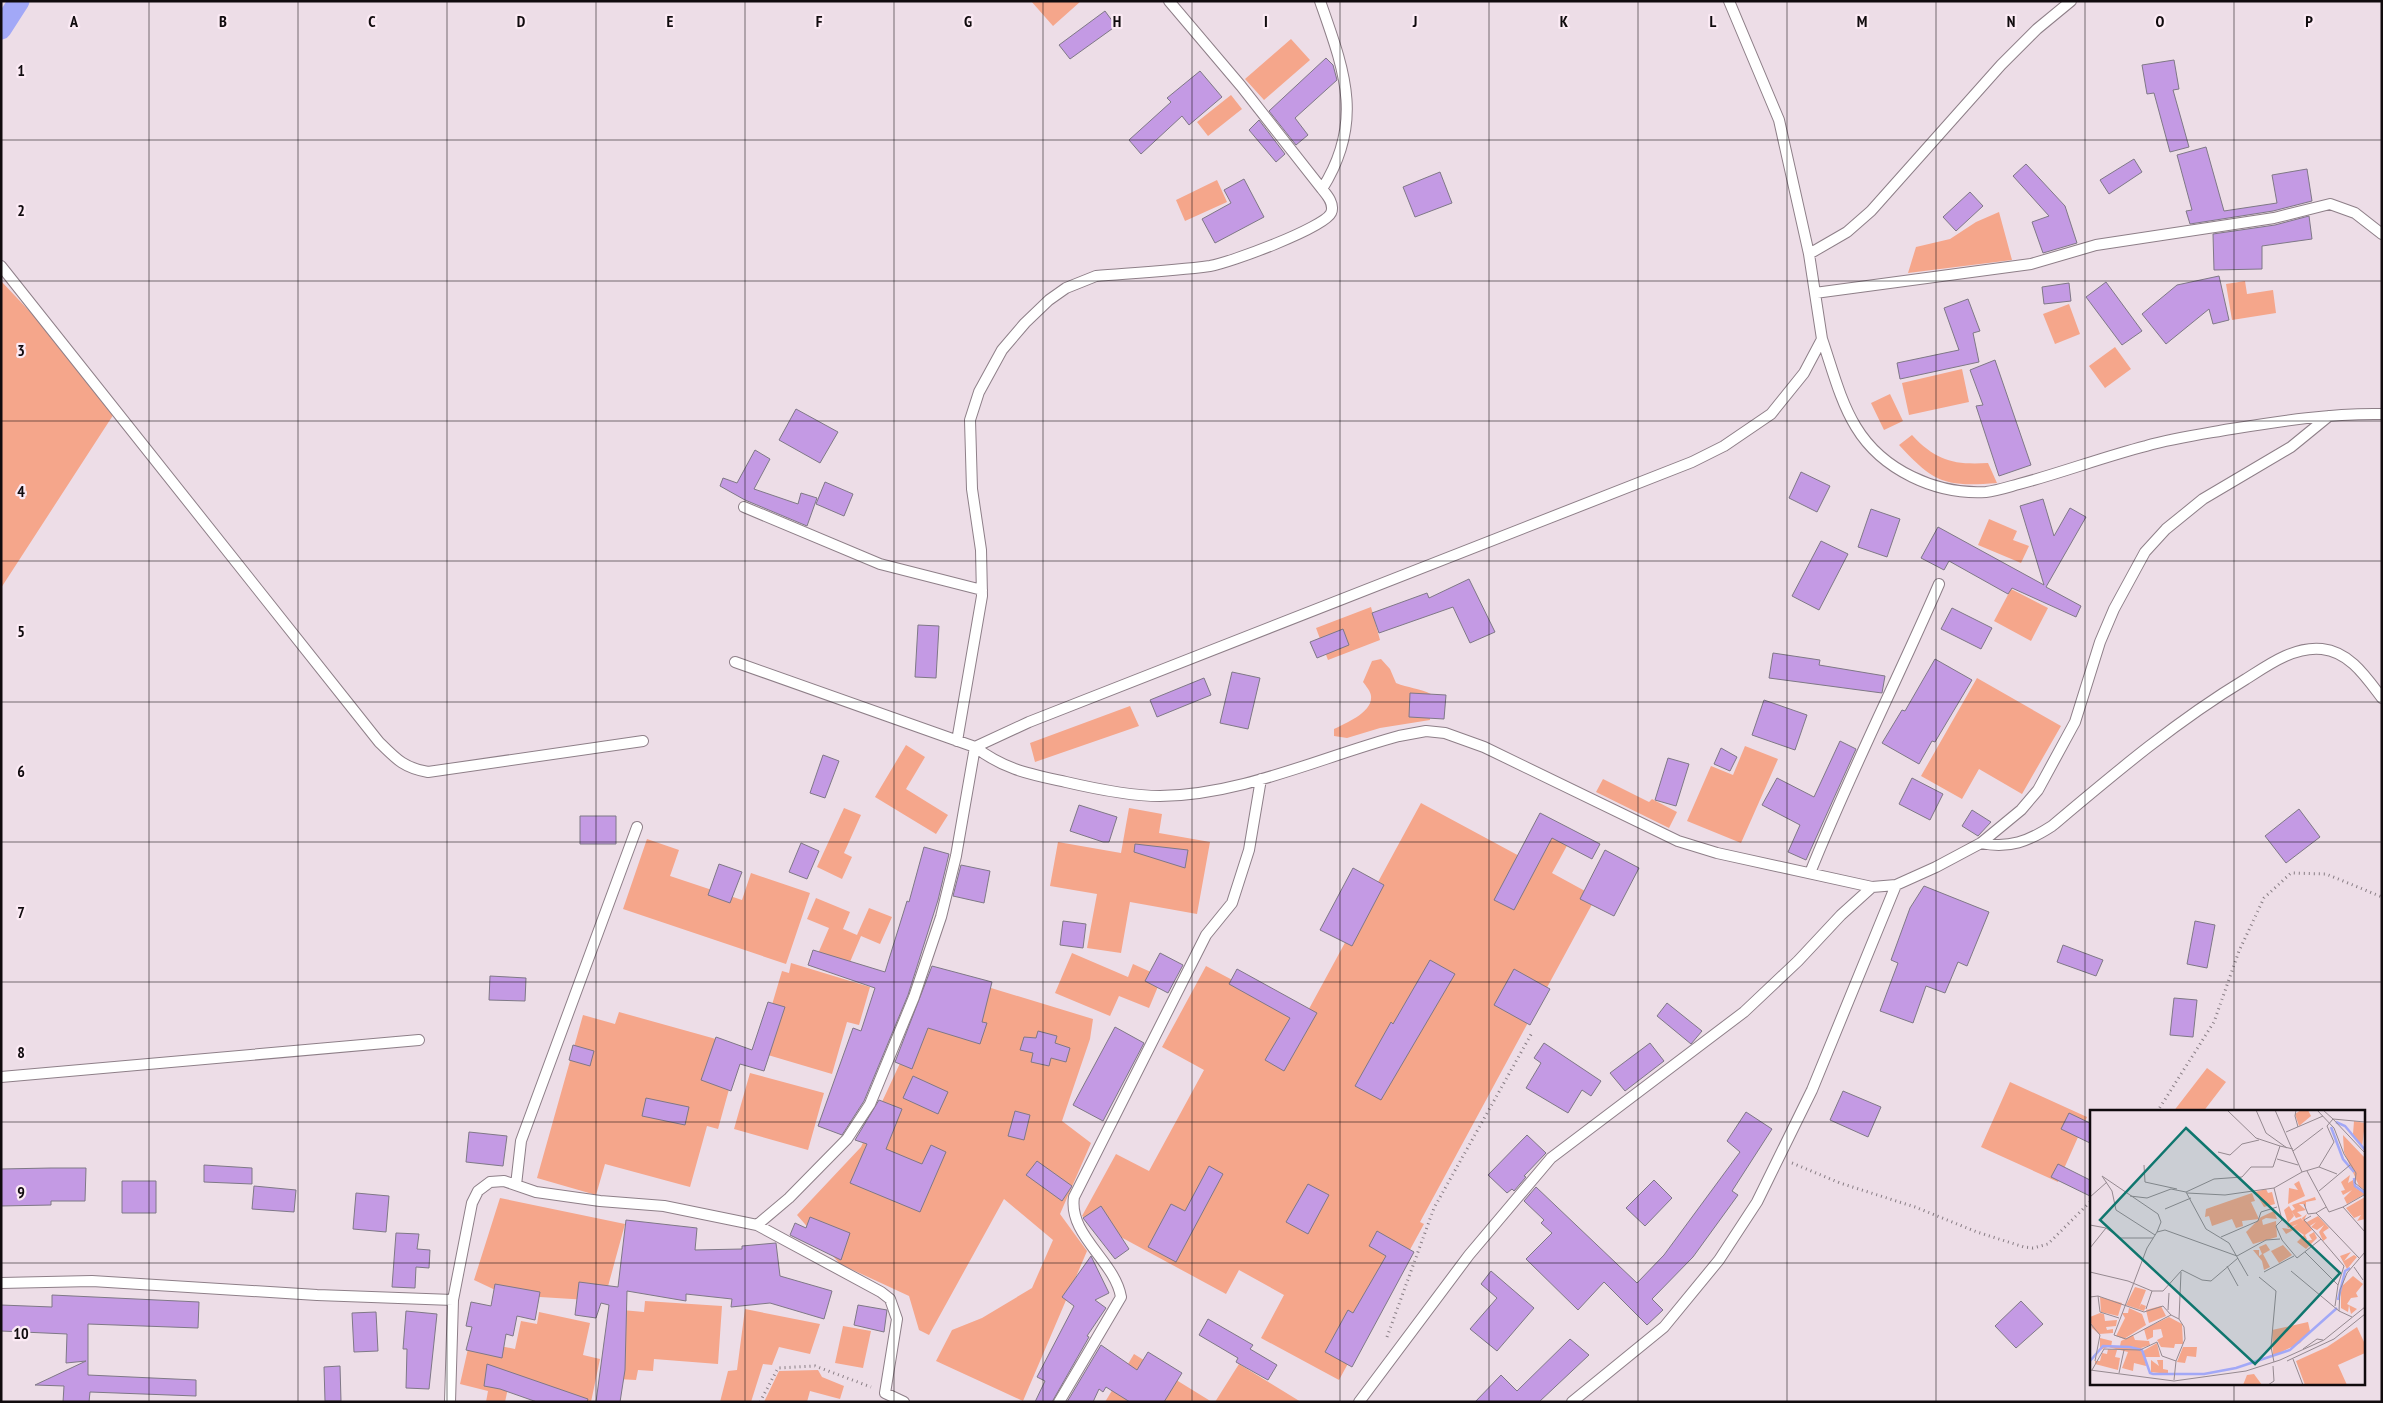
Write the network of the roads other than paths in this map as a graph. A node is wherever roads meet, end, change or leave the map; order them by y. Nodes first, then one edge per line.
1 (1169, 1) edge
2 (1320, 1) edge
3 (1729, 1) edge
4 (2071, 1) edge
5 (1322, 189) junction
6 (2382, 234) edge
7 (1809, 254) junction
8 (1, 266) edge
9 (1815, 293) junction
10 (1822, 339) junction
11 (2382, 414) edge
12 (2329, 416) junction
13 (744, 507) dead end
14 (1939, 584) dead end
15 (982, 590) junction
16 (735, 662) dead end
17 (2382, 698) edge
18 (643, 742) dead end
19 (957, 742) junction
20 (974, 747) junction
21 (1261, 779) junction
22 (637, 827) dead end
23 (1982, 843) junction
24 (1810, 873) junction
25 (1896, 885) junction
26 (1872, 887) junction
27 (419, 1040) dead end
28 (1, 1077) edge
29 (516, 1185) junction
30 (757, 1225) junction
31 (1, 1283) edge
32 (453, 1300) junction
33 (450, 1402) edge
34 (904, 1402) edge
35 (1059, 1402) edge
36 (1360, 1402) edge
37 (1572, 1402) edge

1 - 5 lane
2 - 5 lane
3 - 7 lane
4 - 7 lane
5 - 15 lane
6 - 9 lane
7 - 9 lane
8 - 18 lane
9 - 10 lane
10 - 12 lane
10 - 20 lane
11 - 12 lane
12 - 23 lane
13 - 15 lane
14 - 24 lane
15 - 19 lane
16 - 19 lane
17 - 23 lane
19 - 20 lane
20 - 21 lane
20 - 30 lane
21 - 24 lane
21 - 35 lane
22 - 29 lane
23 - 25 lane
24 - 26 lane
25 - 26 lane
25 - 37 lane
26 - 36 lane
27 - 28 lane
29 - 30 lane
29 - 32 lane
30 - 34 lane
31 - 32 lane
32 - 33 lane

